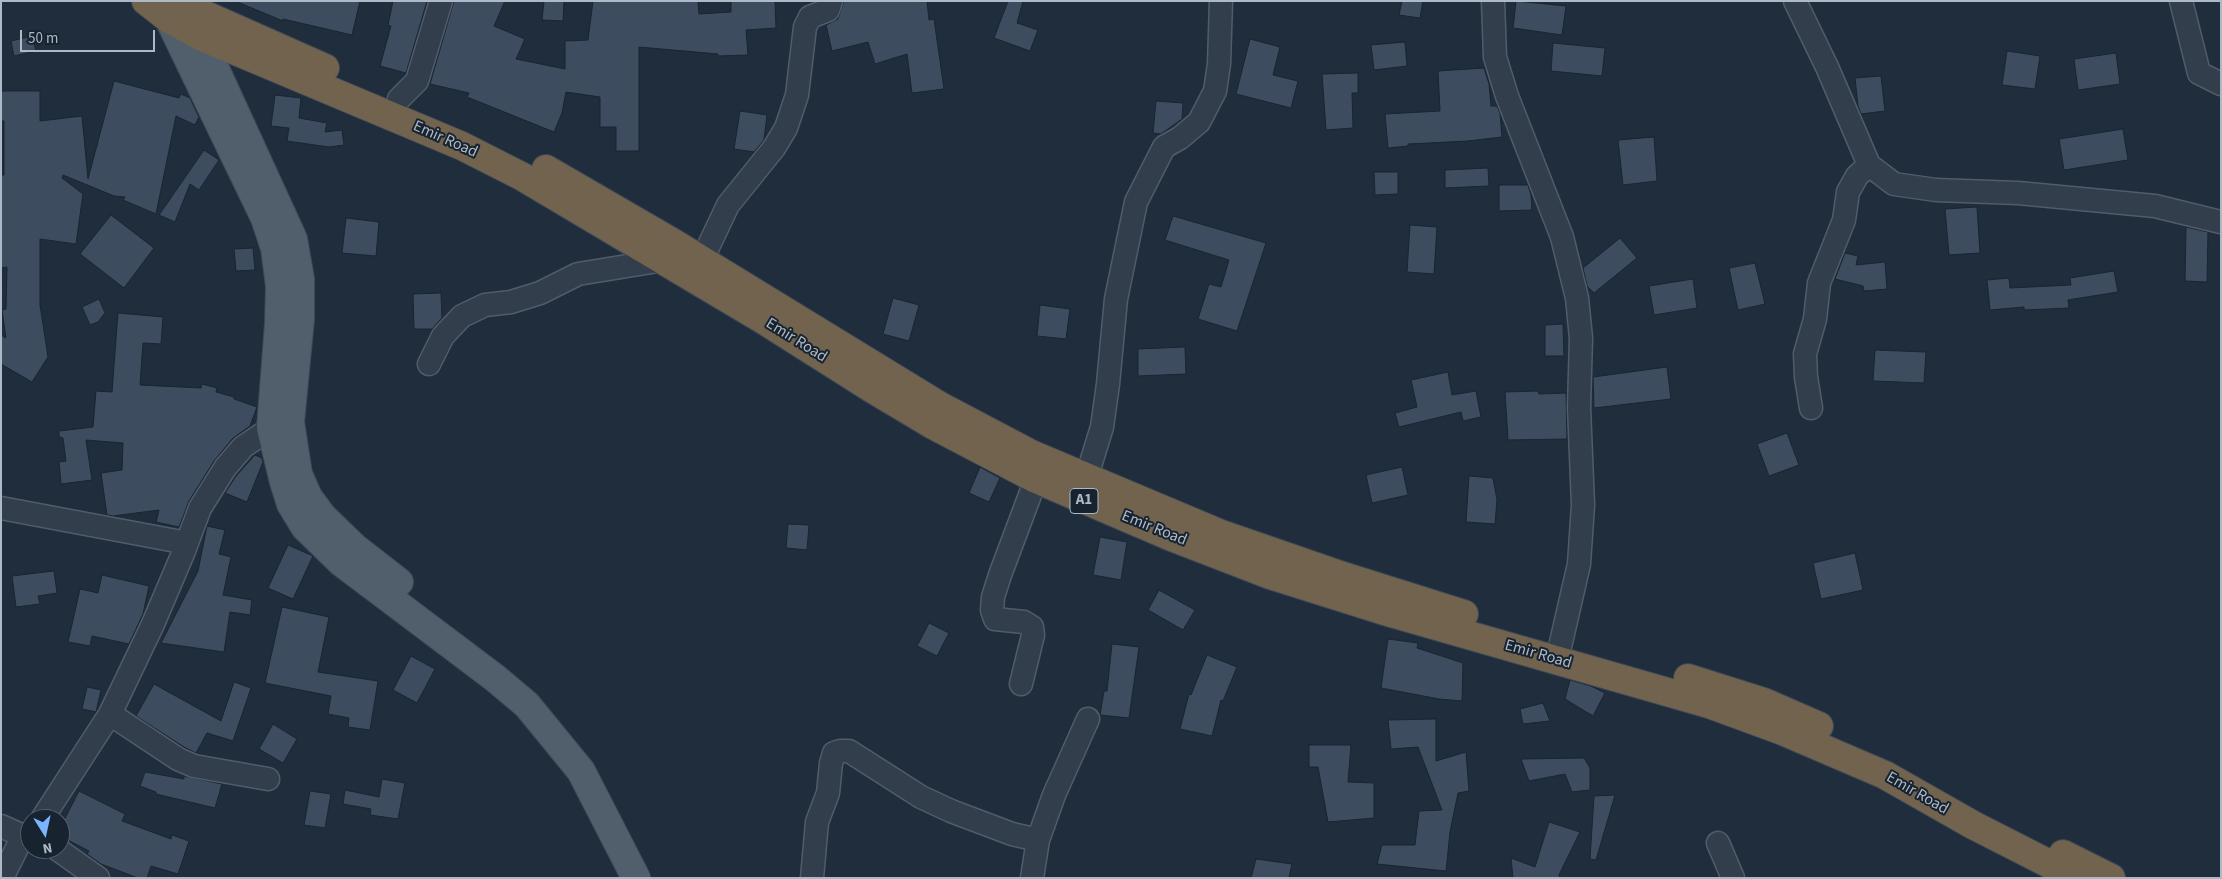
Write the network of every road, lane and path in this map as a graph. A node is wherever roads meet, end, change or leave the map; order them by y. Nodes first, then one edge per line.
1 (146, 1) edge
2 (441, 1) edge
3 (831, 1) edge
4 (1221, 1) edge
5 (1493, 1) edge
6 (1795, 1) edge
7 (2181, 1) edge
8 (185, 14) edge
9 (2221, 84) edge
10 (398, 99) junction
11 (1869, 166) junction
12 (2221, 222) edge
13 (664, 260) junction
14 (702, 260) junction
15 (429, 364) dead end
16 (1811, 408) dead end
17 (281, 425) junction
18 (1036, 479) junction
19 (1086, 479) junction
20 (1, 508) edge
21 (187, 543) junction
22 (1560, 651) junction
23 (1021, 684) dead end
24 (110, 714) junction
25 (1088, 719) dead end
26 (268, 779) dead end
27 (48, 809) edge
28 (1, 826) edge
29 (20, 833) edge
30 (1038, 840) junction
31 (1718, 843) dead end
32 (20, 847) edge
33 (70, 858) edge
34 (2, 878) edge
35 (98, 878) edge
36 (636, 878) edge
37 (654, 878) edge
38 (812, 878) edge
39 (1032, 878) edge
40 (1733, 878) edge
41 (2077, 878) edge
42 (2110, 878) edge

1 - 8 highway, Emir Road / A1
2 - 10 street
3 - 14 street
4 - 19 street
5 - 22 street
6 - 11 street
7 - 9 street
8 - 10 highway, Emir Road / A1
8 - 13 highway, Emir Road / A1
8 - 17 main road
8 - 17 main road
10 - 14 highway, Emir Road / A1
11 - 12 street
11 - 16 street
13 - 15 street
13 - 18 highway, Emir Road / A1
14 - 19 highway, Emir Road / A1
17 - 21 street
17 - 36 main road
17 - 37 main road
18 - 22 highway, Emir Road / A1
18 - 23 street
19 - 22 highway, Emir Road / A1
20 - 21 street
21 - 24 street
22 - 41 highway, Emir Road / A1
22 - 42 highway, Emir Road / A1
24 - 26 street
24 - 27 street
25 - 30 street
28 - 29 street
30 - 38 street
30 - 39 street
31 - 40 street
32 - 34 street
33 - 35 street

